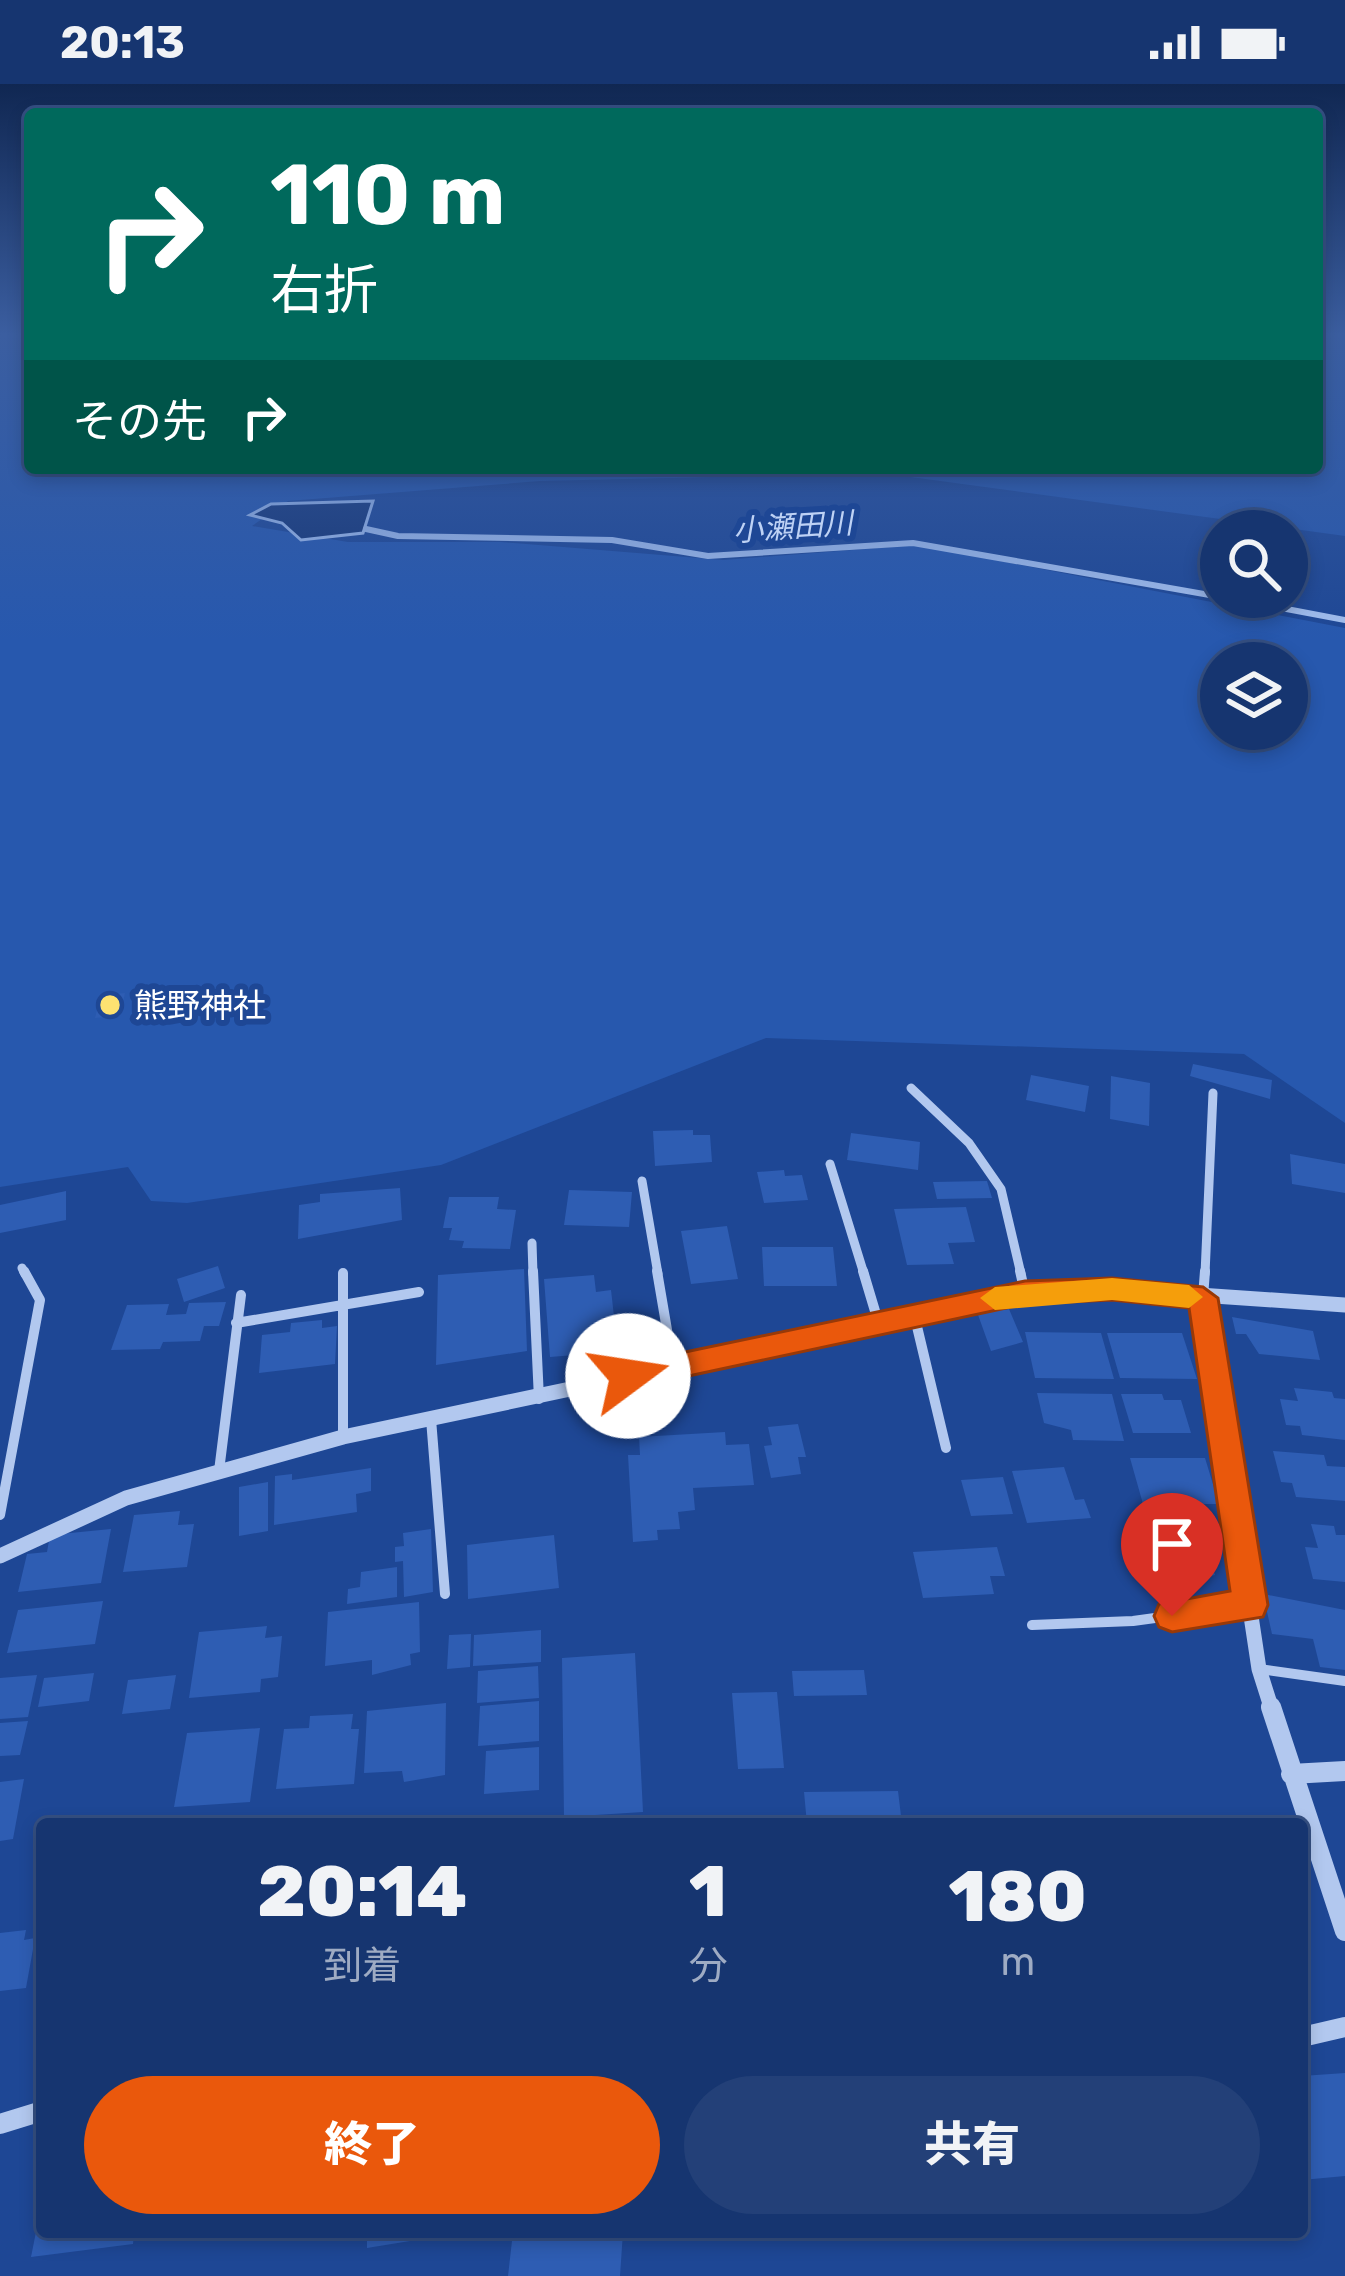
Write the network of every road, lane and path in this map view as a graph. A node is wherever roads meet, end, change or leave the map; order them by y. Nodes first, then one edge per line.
1 (911, 1088) dead end
2 (1213, 1093) dead end
3 (830, 1164) dead end
4 (642, 1181) dead end
5 (532, 1243) dead end
6 (22, 1268) dead end
7 (343, 1273) dead end
8 (419, 1292) dead end
9 (1025, 1293) junction
10 (241, 1295) dead end
11 (1203, 1298) junction
12 (1345, 1305) edge
13 (343, 1308) junction
14 (914, 1314) junction
15 (878, 1321) junction
16 (236, 1323) junction
17 (673, 1365) junction
18 (539, 1399) junction
19 (431, 1419) junction
20 (343, 1437) junction
21 (946, 1448) dead end
22 (219, 1471) junction
23 (0, 1515) edge
24 (0, 1556) edge
25 (445, 1594) dead end
26 (1250, 1605) junction
27 (1032, 1625) dead end
28 (1259, 1670) junction
29 (1345, 1681) edge
30 (1345, 1771) edge
31 (1291, 1774) junction
32 (1306, 1818) edge
33 (1308, 1823) edge
34 (1345, 1931) edge
35 (1345, 2027) edge
36 (1308, 2036) edge
37 (36, 2113) edge
38 (0, 2124) edge

1 - 9 lane
2 - 11 lane
3 - 15 lane
4 - 17 lane
5 - 18 lane
6 - 23 lane
7 - 13 lane
8 - 13 lane
9 - 11 street
9 - 14 street
10 - 16 lane
11 - 12 street
11 - 26 street
13 - 16 lane
13 - 20 lane
14 - 15 street
14 - 21 lane
15 - 17 street
16 - 22 lane
17 - 18 street
18 - 19 street
19 - 20 street
19 - 25 lane
20 - 22 street
22 - 24 street
26 - 27 lane
26 - 28 street
28 - 29 lane
28 - 31 street
30 - 31 street
31 - 32 street
33 - 34 street
35 - 36 street
37 - 38 street

